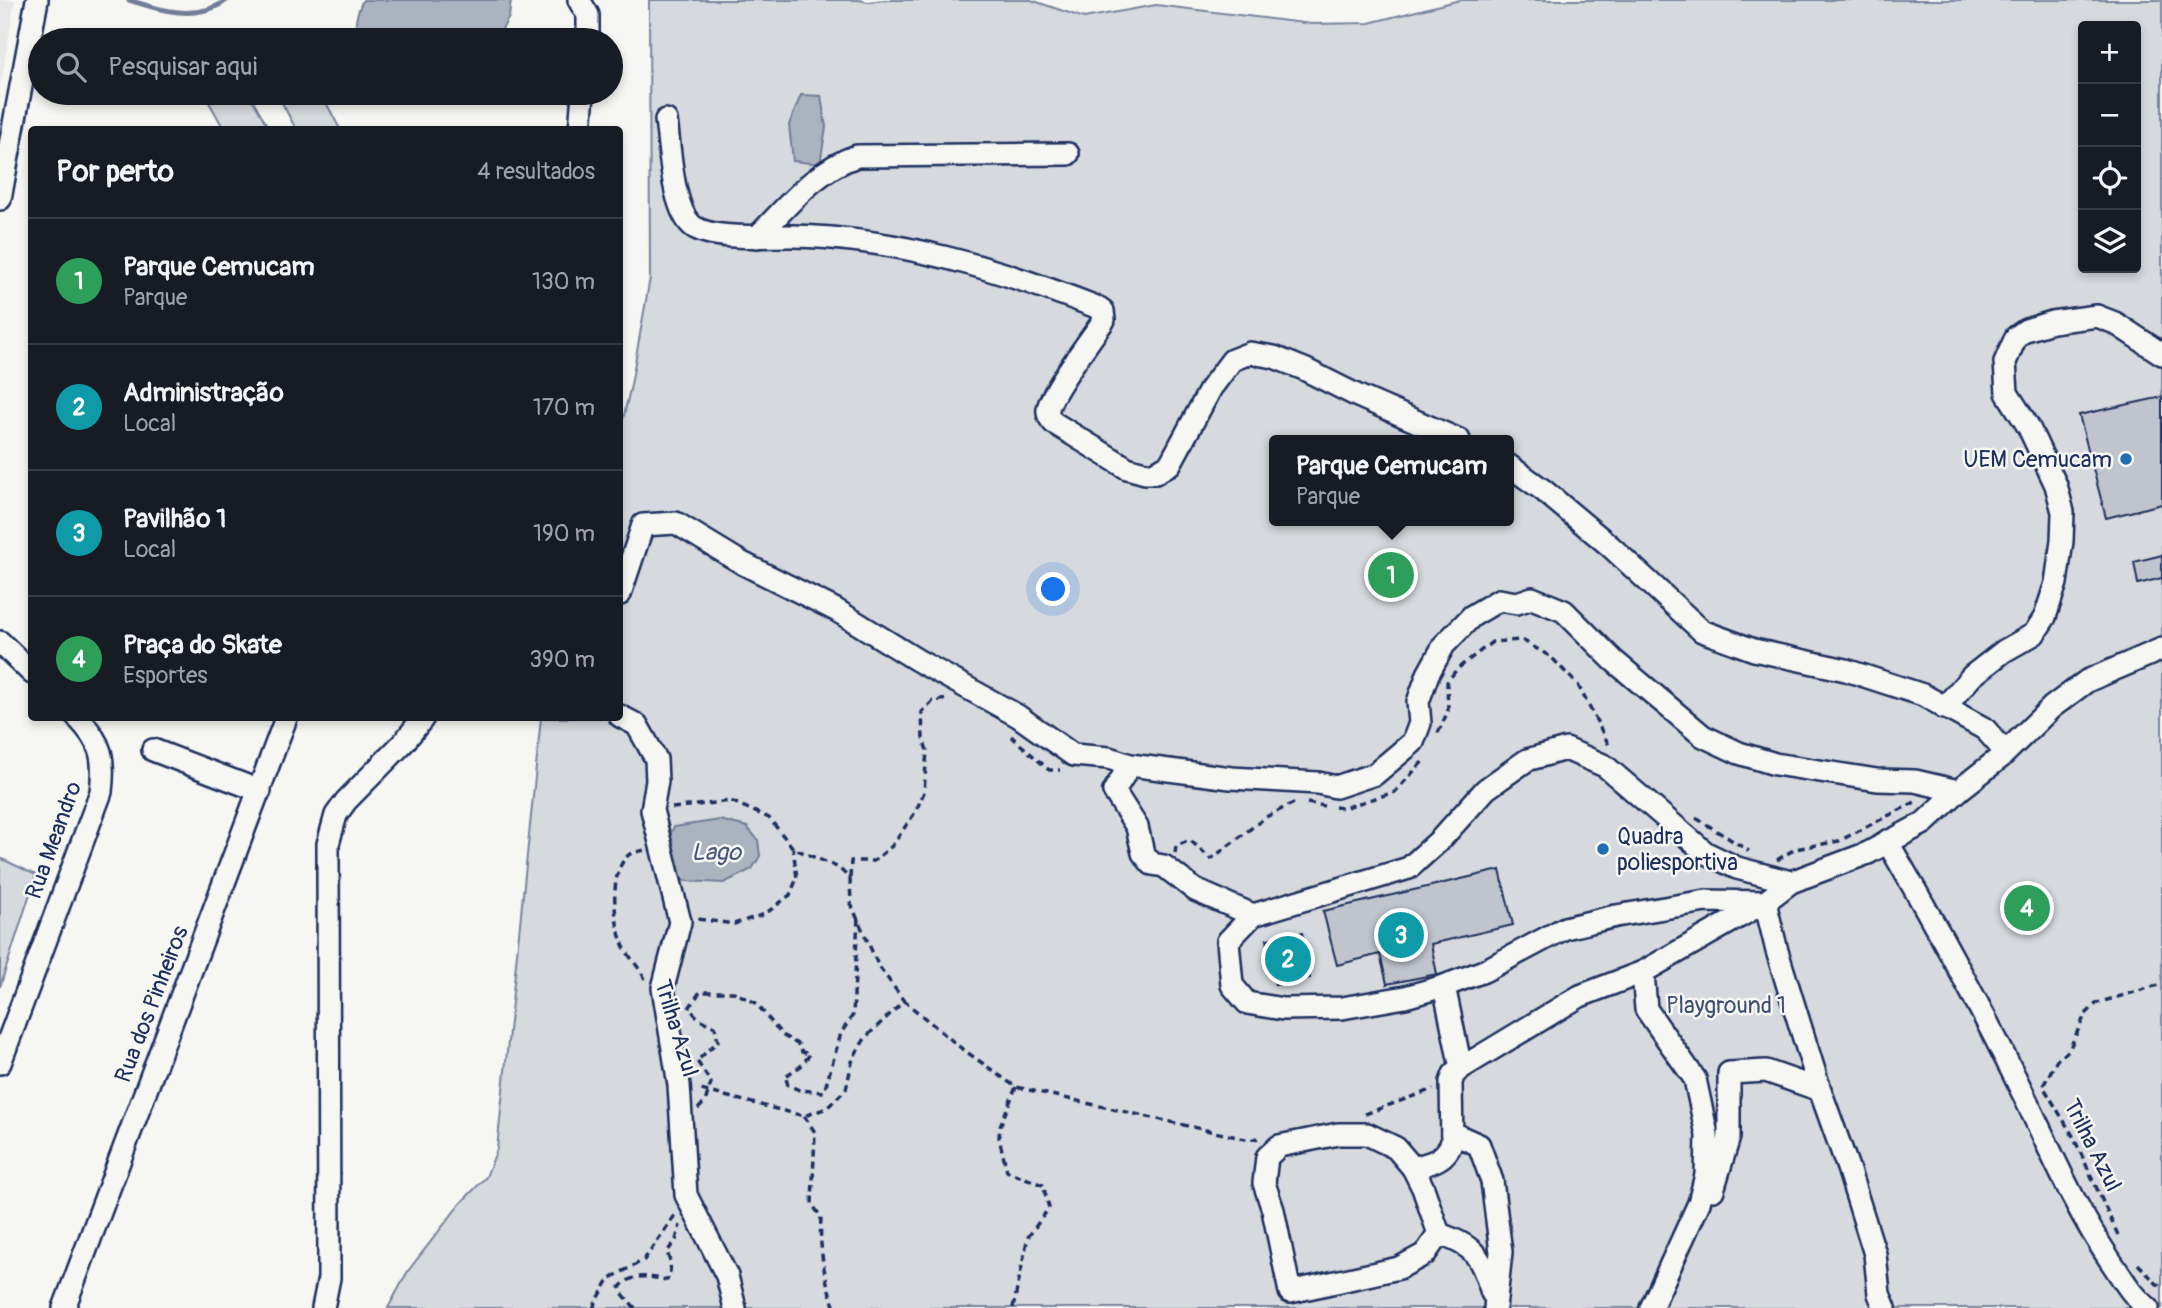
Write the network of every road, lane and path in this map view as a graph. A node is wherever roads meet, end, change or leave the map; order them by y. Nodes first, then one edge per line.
1 (37, 0) edge
2 (579, 0) edge
3 (32, 28) edge
4 (588, 28) edge
5 (28, 48) edge
6 (582, 105) edge
7 (666, 121) dead end
8 (580, 126) edge
9 (1068, 154) dead end
10 (0, 199) edge
11 (757, 237) junction
12 (2162, 354) edge
13 (1448, 435) edge
14 (1514, 469) edge
15 (623, 585) edge
16 (0, 642) edge
17 (2162, 649) edge
18 (28, 669) edge
19 (954, 699) dead end
20 (1944, 708) junction
21 (623, 718) edge
22 (81, 721) edge
23 (285, 721) edge
24 (421, 721) edge
25 (1004, 728) dead end
26 (1437, 736) dead end
27 (153, 750) dead end
28 (1428, 755) dead end
29 (1616, 756) dead end
30 (2001, 757) junction
31 (1130, 765) junction
32 (1062, 770) dead end
33 (260, 791) junction
34 (1958, 791) junction
35 (1919, 800) dead end
36 (652, 810) junction
37 (1691, 815) dead end
38 (658, 835) junction
39 (1887, 841) junction
40 (793, 848) junction
41 (1754, 853) dead end
42 (1773, 862) dead end
43 (1164, 866) junction
44 (850, 879) junction
45 (1791, 882) junction
46 (1765, 902) junction
47 (1252, 915) junction
48 (858, 917) junction
49 (680, 922) junction
50 (1643, 972) junction
51 (2162, 984) edge
52 (1444, 986) junction
53 (649, 989) dead end
54 (902, 1000) junction
55 (0, 1063) edge
56 (1456, 1075) junction
57 (679, 1085) junction
58 (1016, 1087) junction
59 (1820, 1090) junction
60 (693, 1115) dead end
61 (804, 1116) junction
62 (1357, 1116) dead end
63 (1452, 1133) junction
64 (1264, 1137) dead end
65 (1413, 1168) junction
66 (676, 1214) dead end
67 (682, 1217) dead end
68 (1439, 1234) junction
69 (2120, 1237) dead end
70 (2138, 1265) dead end
71 (2162, 1285) edge
72 (1494, 1305) edge
73 (64, 1308) edge
74 (323, 1308) edge
75 (593, 1308) edge
76 (635, 1308) edge
77 (735, 1308) edge
78 (835, 1308) edge
79 (1013, 1308) edge
80 (1651, 1308) edge
81 (1663, 1308) edge
82 (1885, 1308) edge
83 (2148, 1308) edge

1 - 3 street
2 - 4 street
5 - 10 street
6 - 8 street
7 - 11 street
9 - 11 street
11 - 13 street
12 - 20 street
14 - 20 street
15 - 31 street
16 - 18 street
17 - 30 street
19 - 44 path
20 - 30 street
21 - 36 street
22 - 55 street, Rua Meandro
23 - 33 street, Rua dos Pinheiros
24 - 74 street
25 - 32 path
26 - 29 path
27 - 33 street
28 - 43 path
30 - 34 street
31 - 34 street
31 - 43 street
33 - 73 street, Rua dos Pinheiros
34 - 39 street
35 - 42 path
36 - 38 street
36 - 40 path
37 - 41 path
38 - 49 street
38 - 53 path, Trilha Azul
39 - 45 street
39 - 83 street
40 - 44 path
40 - 49 path
43 - 47 street
44 - 48 path
45 - 46 street
45 - 47 street
46 - 50 street
46 - 52 street
46 - 59 street
47 - 52 street
48 - 54 path
48 - 60 path, Trilha Azul
49 - 57 street
50 - 56 street
50 - 80 street
51 - 69 path, Trilha Azul
52 - 56 street
54 - 58 path
54 - 61 path
56 - 62 path
56 - 63 street
57 - 61 path
57 - 77 street
58 - 64 path
58 - 79 path
59 - 81 street
59 - 82 street
61 - 78 path
63 - 65 street
63 - 72 street
65 - 68 street
65 - 68 street
66 - 75 path
67 - 76 path
68 - 72 street
70 - 71 path

